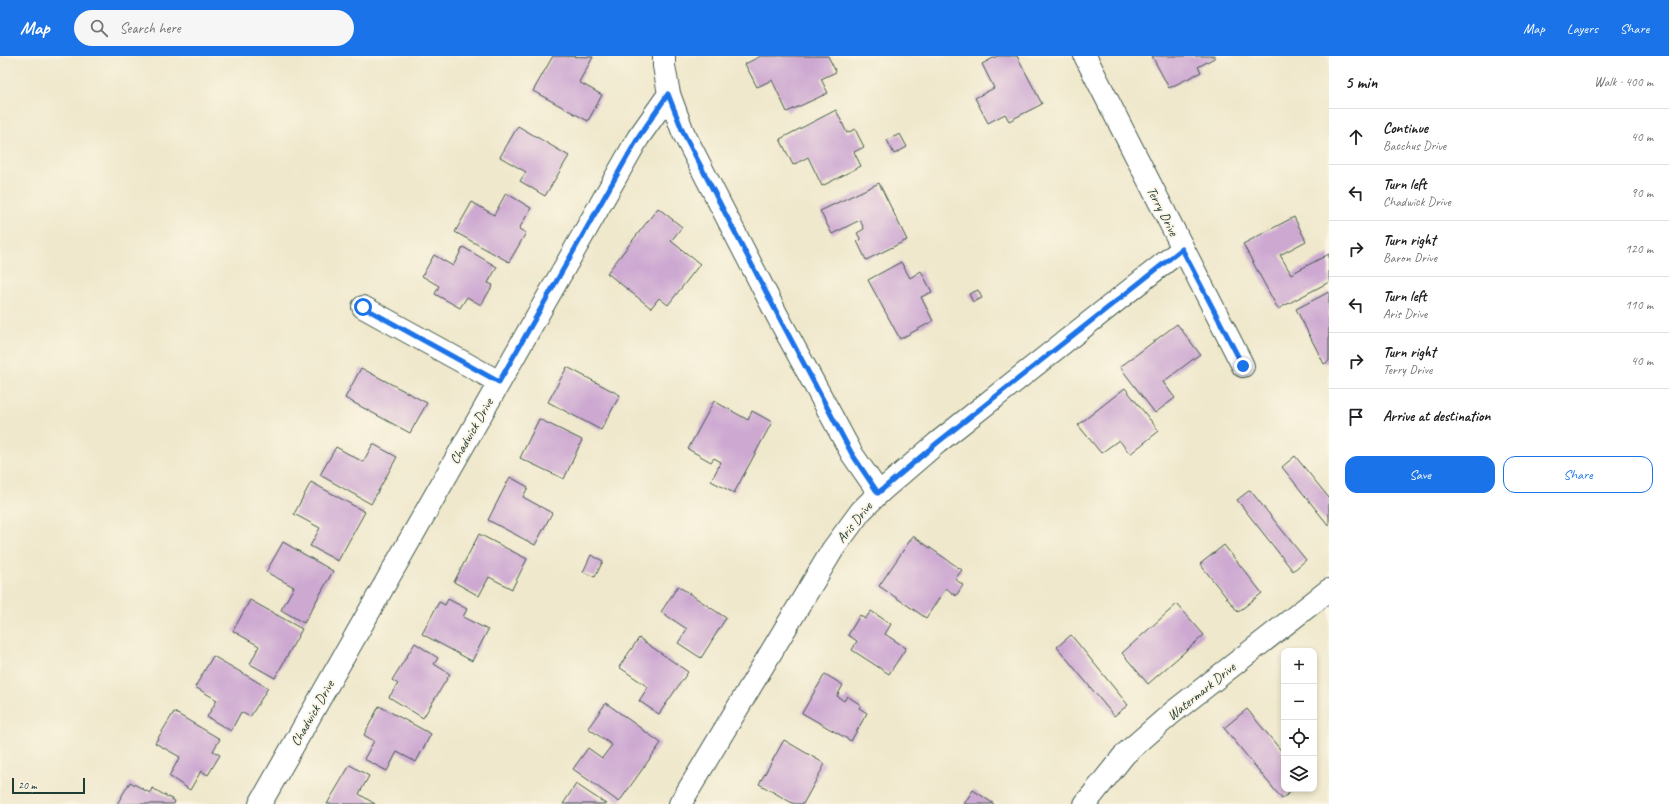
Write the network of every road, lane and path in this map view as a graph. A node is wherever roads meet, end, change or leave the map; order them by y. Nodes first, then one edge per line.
1 (664, 56) edge
2 (1084, 56) edge
3 (668, 94) junction
4 (1182, 249) junction
5 (363, 307) dead end
6 (1243, 366) dead end
7 (499, 382) junction
8 (878, 493) junction
9 (1329, 590) edge
10 (260, 804) edge
11 (680, 804) edge
12 (1085, 804) edge

1 - 3 street
2 - 4 street, Terry Drive
3 - 7 street, Chadwick Drive
3 - 8 street
4 - 6 street, Terry Drive
4 - 8 street, Aris Drive
5 - 7 street
7 - 10 street, Chadwick Drive
8 - 11 street, Aris Drive
9 - 12 street, Watermark Drive

